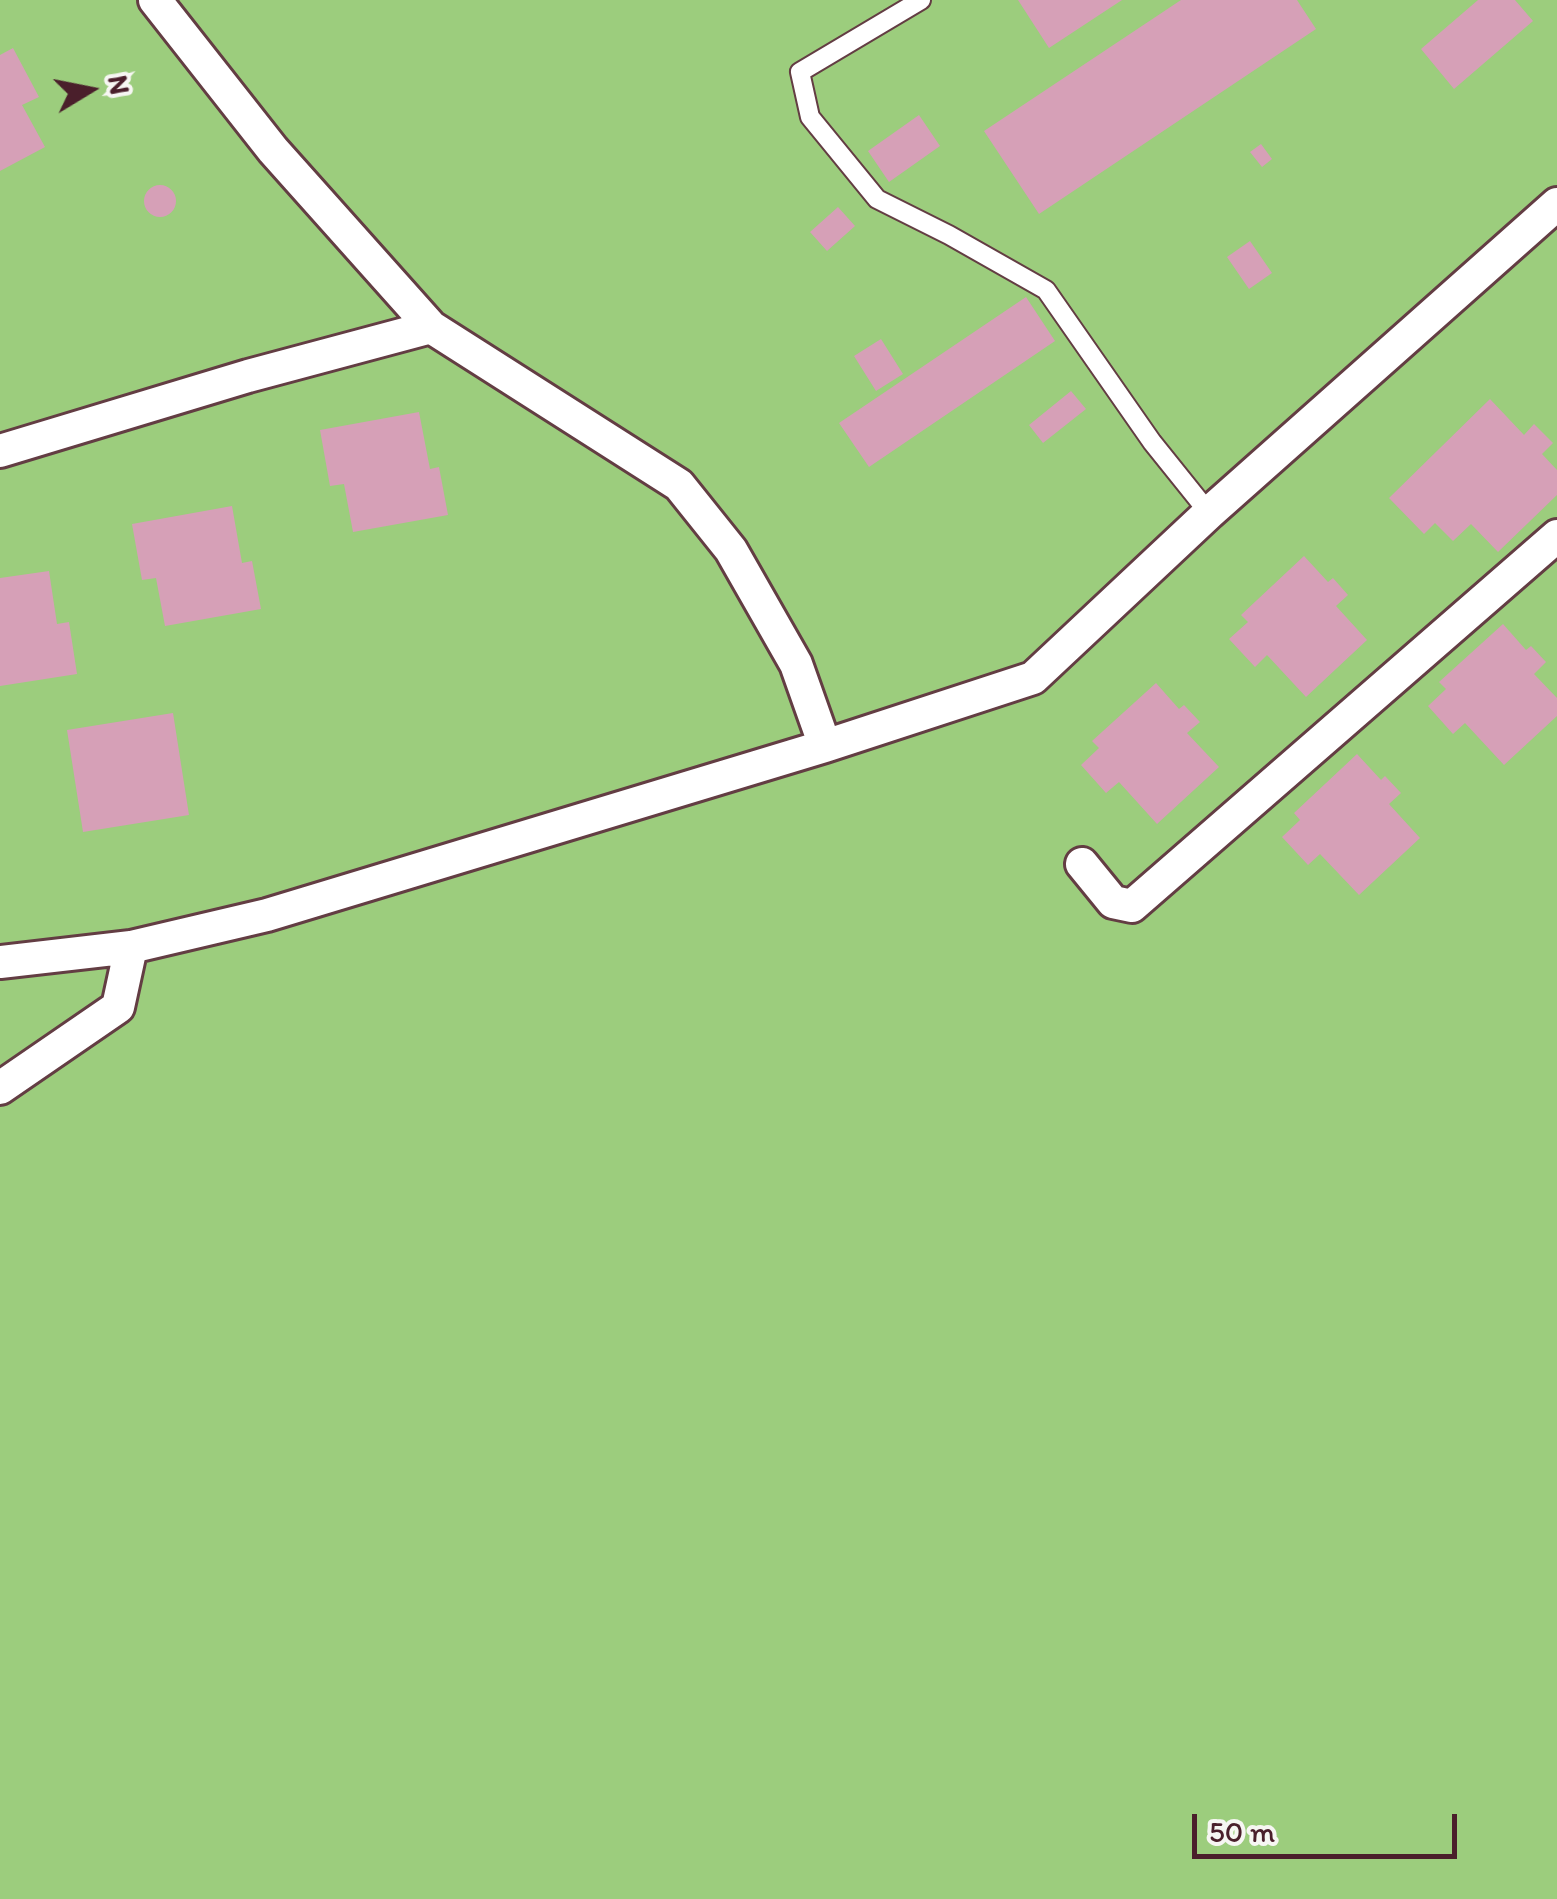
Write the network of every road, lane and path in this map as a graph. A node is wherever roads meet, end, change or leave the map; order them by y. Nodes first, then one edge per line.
1 (155, 0) edge
2 (921, 0) edge
3 (1557, 204) edge
4 (431, 327) junction
5 (0, 451) edge
6 (1210, 513) junction
7 (1557, 536) edge
8 (826, 746) junction
9 (1082, 864) dead end
10 (130, 946) junction
11 (0, 962) edge
12 (0, 1088) edge

1 - 4 street
2 - 6 lane
3 - 6 street
4 - 5 street
4 - 8 street
6 - 8 street
7 - 9 street
8 - 10 street
10 - 11 street
10 - 12 street

